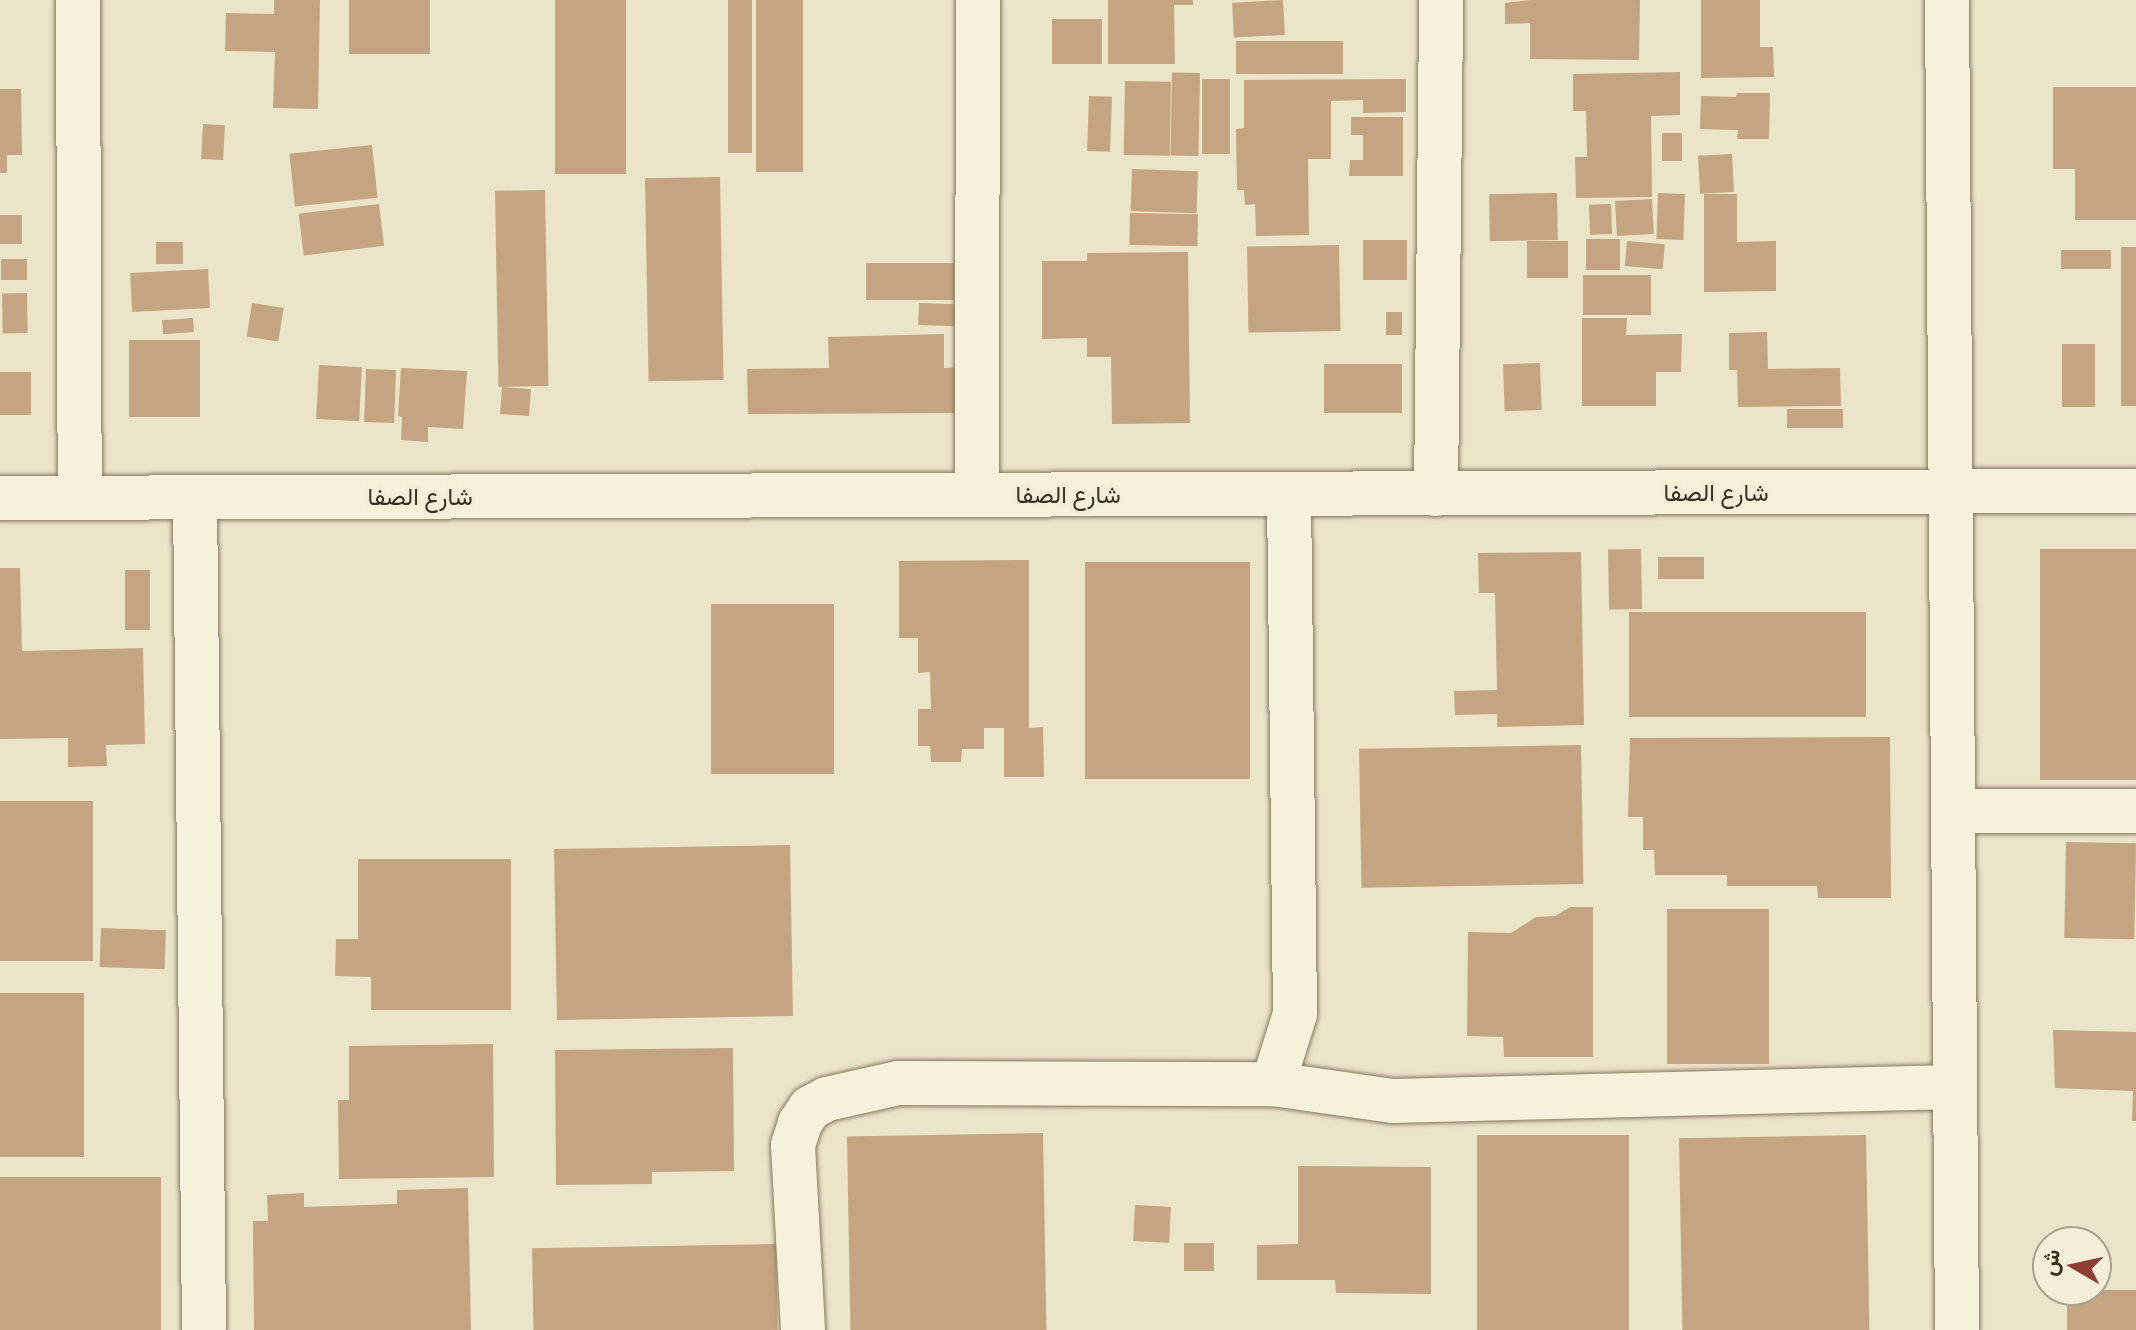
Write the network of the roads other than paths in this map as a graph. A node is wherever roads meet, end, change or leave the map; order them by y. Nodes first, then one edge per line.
1 (78, 0) edge
2 (978, 0) edge
3 (1441, 0) edge
4 (1947, 0) edge
5 (2136, 491) edge
6 (1951, 492) junction
7 (1289, 494) junction
8 (1436, 494) junction
9 (977, 495) junction
10 (195, 497) junction
11 (0, 498) edge
12 (80, 498) junction
13 (1953, 811) junction
14 (2136, 811) edge
15 (1273, 1084) junction
16 (1955, 1087) junction
17 (204, 1330) edge
18 (803, 1330) edge
19 (1957, 1330) edge

1 - 12 street
2 - 9 street
3 - 8 street
4 - 6 street
5 - 6 street, شارع الصفا
6 - 8 street, شارع الصفا
6 - 13 street
7 - 8 street, شارع الصفا
7 - 9 street, شارع الصفا
7 - 15 street
9 - 10 street, شارع الصفا
10 - 12 street, شارع الصفا
10 - 17 street
11 - 12 street, شارع الصفا
13 - 14 street
13 - 16 street
15 - 16 street
15 - 18 street
16 - 19 street

